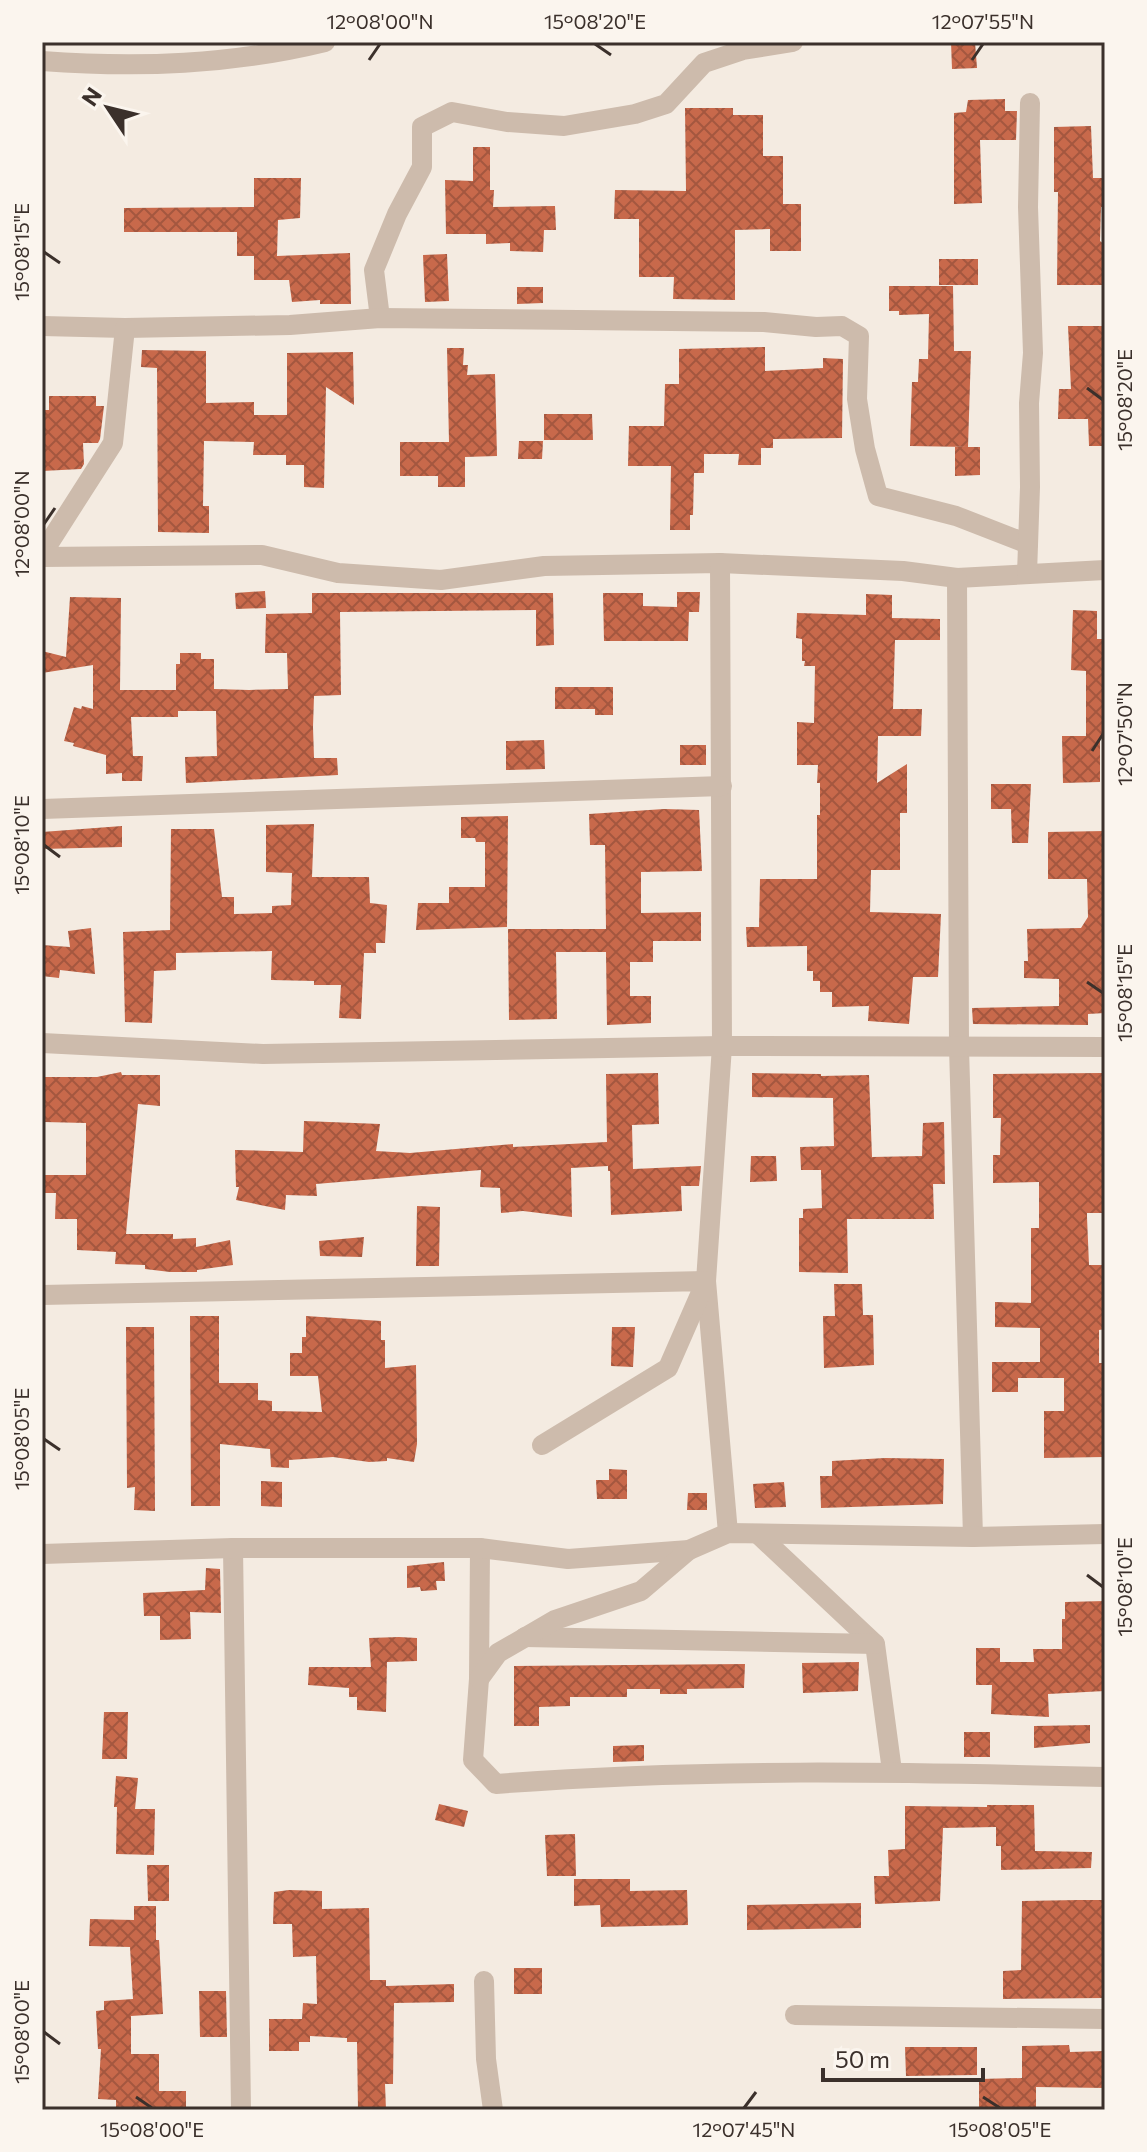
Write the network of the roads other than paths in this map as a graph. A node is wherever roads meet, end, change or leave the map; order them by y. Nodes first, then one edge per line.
1 (325, 42) edge
2 (793, 42) edge
3 (42, 61) edge
4 (1030, 103) dead end
5 (380, 318) junction
6 (42, 326) edge
7 (125, 328) junction
8 (1028, 544) junction
9 (42, 555) edge
10 (720, 563) junction
11 (1105, 570) edge
12 (1027, 574) junction
13 (957, 578) junction
14 (722, 786) junction
15 (42, 809) edge
16 (42, 1043) edge
17 (722, 1046) junction
18 (959, 1047) junction
19 (1105, 1047) edge
20 (706, 1281) junction
21 (42, 1295) edge
22 (542, 1445) dead end
23 (728, 1533) junction
24 (1105, 1534) edge
25 (759, 1535) junction
26 (973, 1537) junction
27 (233, 1548) junction
28 (480, 1548) junction
29 (689, 1550) junction
30 (42, 1554) edge
31 (525, 1637) junction
32 (875, 1644) junction
33 (479, 1679) junction
34 (892, 1771) junction
35 (1105, 1777) edge
36 (484, 1981) dead end
37 (795, 2015) dead end
38 (1105, 2019) edge
39 (241, 2110) edge
40 (493, 2110) edge

1 - 3 street
2 - 5 street
4 - 8 street
5 - 7 street
5 - 8 street
6 - 7 street
7 - 9 street
8 - 12 street
9 - 10 street
10 - 13 street
10 - 14 street
11 - 12 street
12 - 13 street
13 - 18 street
14 - 15 street
14 - 17 street
16 - 17 street
17 - 18 street
17 - 20 street
18 - 19 street
18 - 26 street
20 - 21 street
20 - 22 street
20 - 23 street
23 - 25 street
23 - 29 street
24 - 26 street
25 - 26 street
25 - 32 street
27 - 28 street
27 - 30 street
27 - 39 street
28 - 29 street
28 - 33 street
29 - 31 street
31 - 32 street
31 - 33 street
32 - 34 street
33 - 34 street
34 - 35 street
36 - 40 street
37 - 38 street

